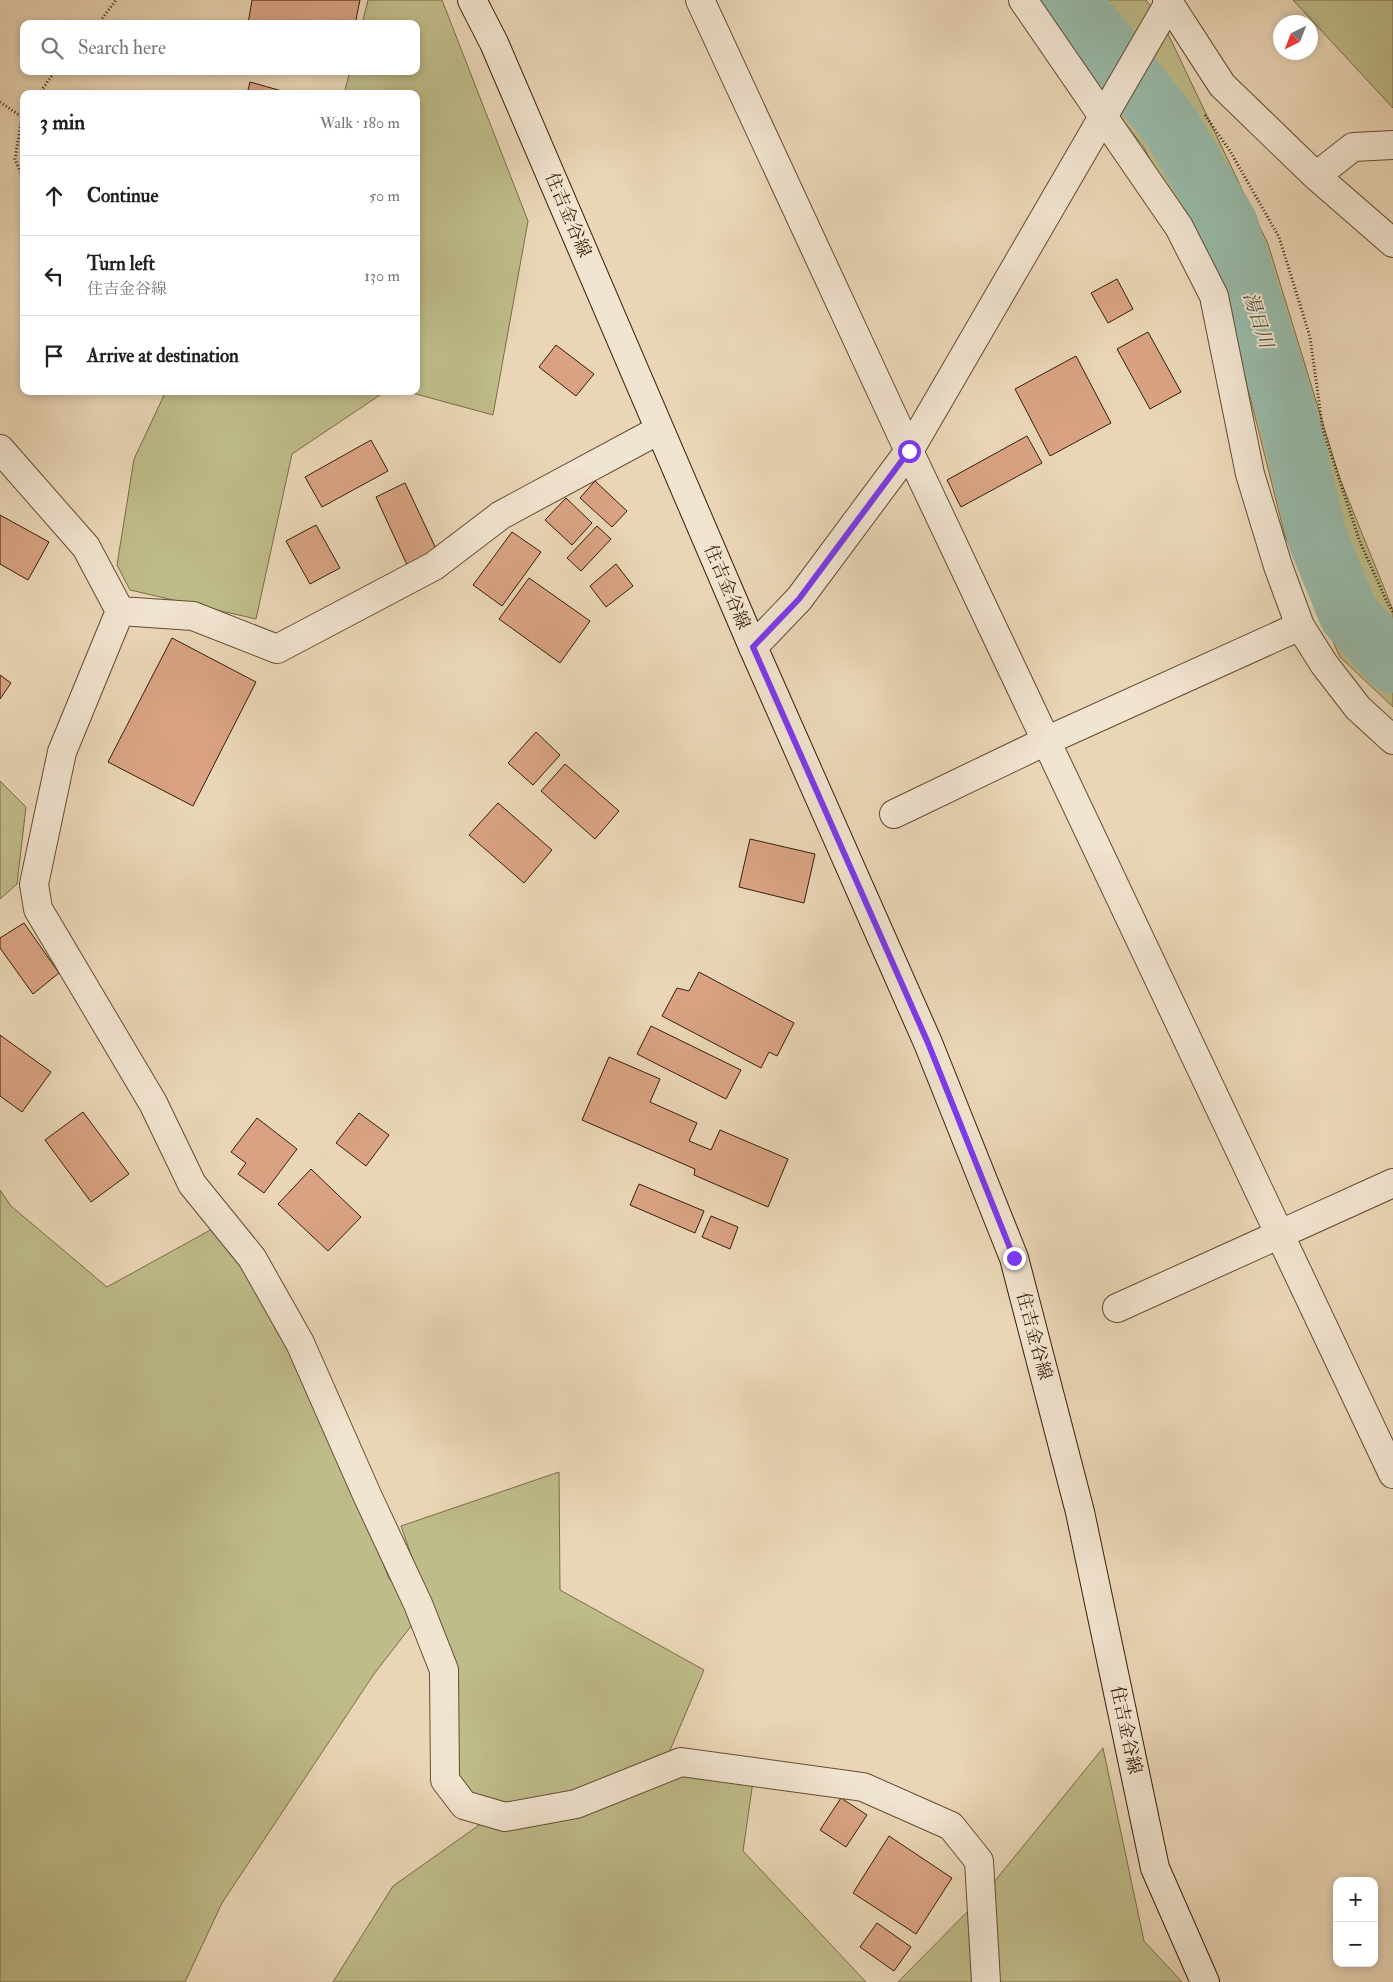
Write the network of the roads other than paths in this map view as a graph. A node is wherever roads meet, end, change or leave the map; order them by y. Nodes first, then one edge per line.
1 (472, 0) edge
2 (700, 0) edge
3 (1023, 0) edge
4 (1168, 1) edge
5 (1103, 118) junction
6 (1393, 145) edge
7 (1316, 176) junction
8 (1393, 243) edge
9 (660, 430) junction
10 (0, 449) edge
11 (909, 451) junction
12 (120, 611) junction
13 (1300, 626) junction
14 (753, 647) junction
15 (1393, 740) edge
16 (1046, 741) junction
17 (894, 814) dead end
18 (1393, 1183) edge
19 (1279, 1234) junction
20 (1117, 1308) dead end
21 (1393, 1474) edge
22 (986, 1982) edge
23 (1205, 1982) edge

1 - 9 street, 住吉金谷線
2 - 11 street
3 - 5 street
4 - 5 street
4 - 7 street
5 - 11 street
5 - 13 street
6 - 7 street
7 - 8 street
9 - 12 street
9 - 14 street, 住吉金谷線
10 - 12 street
11 - 14 street
11 - 16 street
12 - 22 street
13 - 15 street
13 - 16 street
14 - 23 street, 住吉金谷線
16 - 17 street
16 - 19 street
18 - 19 street
19 - 20 street
19 - 21 street

